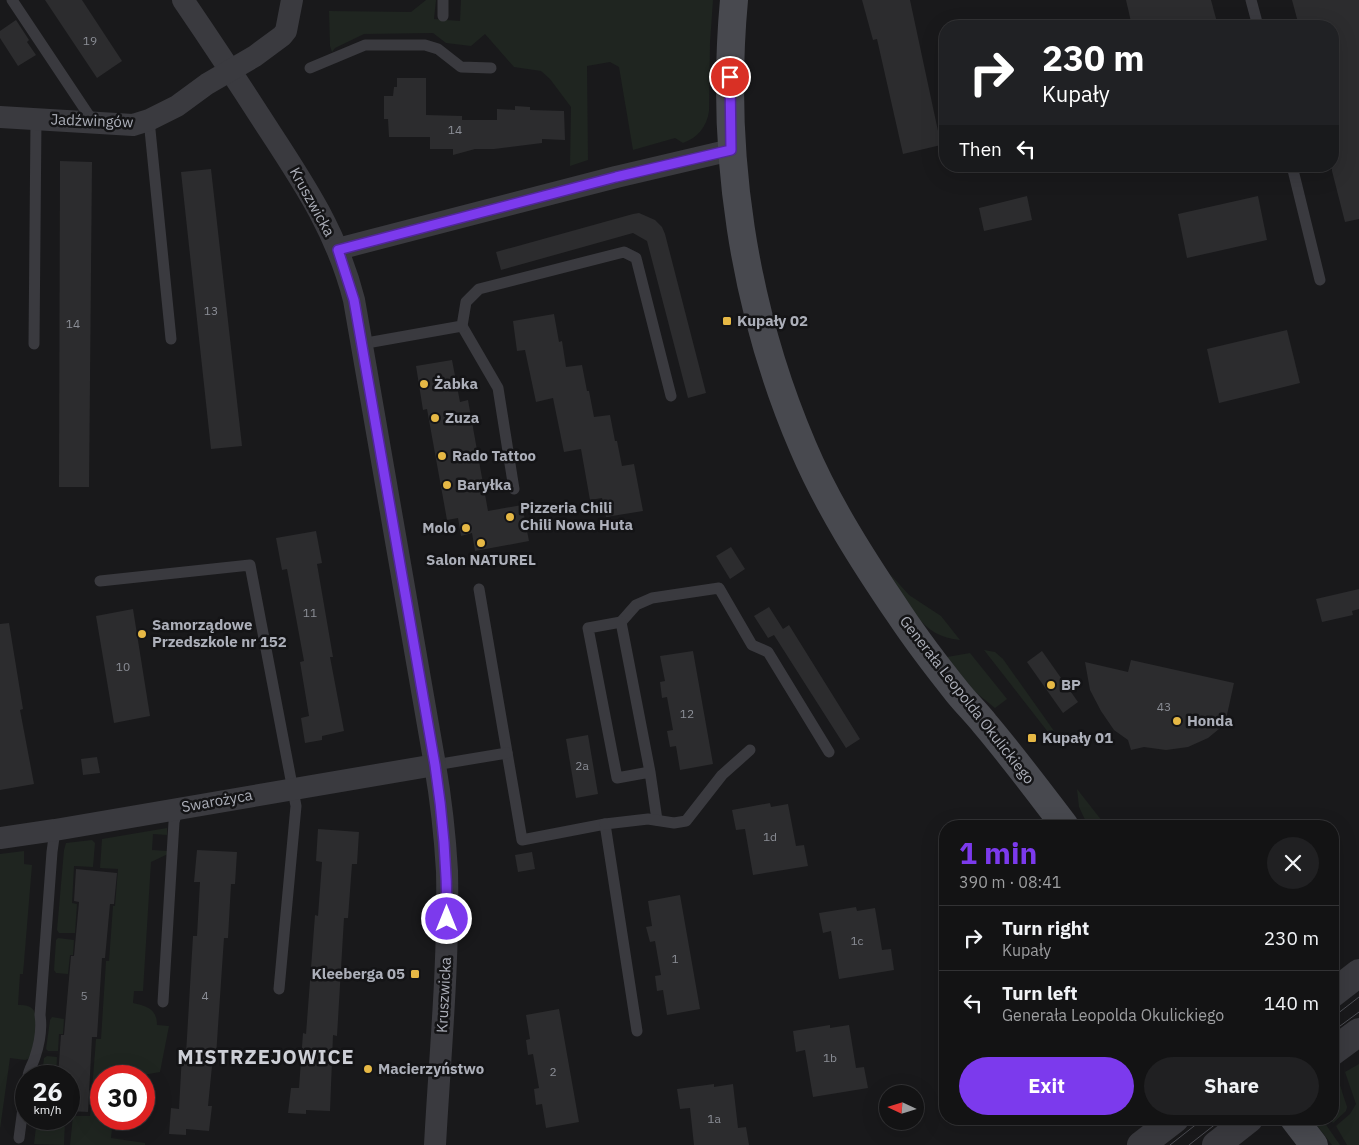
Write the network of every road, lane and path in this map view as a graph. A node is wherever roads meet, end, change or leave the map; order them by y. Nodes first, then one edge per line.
1 (12, 0) edge
2 (183, 0) edge
3 (292, 0) edge
4 (443, 0) edge
5 (734, 0) edge
6 (1251, 0) edge
7 (443, 16) dead end
8 (1256, 20) edge
9 (310, 68) dead end
10 (491, 68) dead end
11 (230, 70) junction
12 (0, 117) edge
13 (36, 119) junction
14 (150, 120) junction
15 (94, 123) junction
16 (731, 150) junction
17 (1293, 172) edge
18 (338, 250) junction
19 (1320, 280) dead end
20 (462, 326) junction
21 (170, 339) dead end
22 (34, 344) dead end
23 (361, 344) junction
24 (671, 396) dead end
25 (514, 489) dead end
26 (100, 581) dead end
27 (479, 589) dead end
28 (621, 622) junction
29 (750, 750) dead end
30 (830, 752) dead end
31 (507, 753) junction
32 (435, 765) junction
33 (650, 772) junction
34 (293, 788) junction
35 (178, 808) junction
36 (657, 820) junction
37 (1060, 820) edge
38 (605, 824) junction
39 (55, 830) junction
40 (0, 838) edge
41 (1359, 973) edge
42 (279, 989) dead end
43 (1339, 989) edge
44 (163, 1002) dead end
45 (637, 1031) dead end
46 (1359, 1032) edge
47 (1339, 1047) edge
48 (31, 1065) edge
49 (1167, 1125) edge
50 (1241, 1125) edge
51 (1299, 1125) edge
52 (20, 1130) edge
53 (19, 1138) dead end
54 (435, 1145) edge
55 (1141, 1145) edge
56 (1216, 1145) edge
57 (1314, 1145) edge

1 - 15 lane
2 - 11 street, Kruszwicka
3 - 11 street, Jadźwingów
4 - 7 lane
5 - 16 main road, Generała Leopolda Okulickiego
6 - 8 lane
9 - 10 lane
11 - 14 street, Jadźwingów
11 - 18 street, Kruszwicka
12 - 13 street, Jadźwingów
13 - 15 street, Jadźwingów
13 - 22 lane
14 - 15 street, Jadźwingów
14 - 21 lane
16 - 18 street
16 - 37 main road, Generała Leopolda Okulickiego
17 - 19 lane
18 - 23 street, Kruszwicka
20 - 23 lane
20 - 24 lane
20 - 25 lane
23 - 32 street, Kruszwicka
26 - 34 lane
27 - 31 lane
28 - 30 lane
28 - 33 lane
28 - 33 lane
29 - 36 lane
31 - 32 lane
31 - 38 lane
32 - 34 street, Swarożyca
32 - 54 street, Kruszwicka
33 - 36 lane
34 - 35 street, Swarożyca
34 - 42 lane
35 - 39 street, Swarożyca
35 - 44 lane
36 - 38 lane
38 - 45 lane
39 - 40 street, Swarożyca
39 - 48 lane
41 - 43 street
46 - 47 street
49 - 55 street
50 - 56 street
51 - 57 main road
52 - 53 lane

